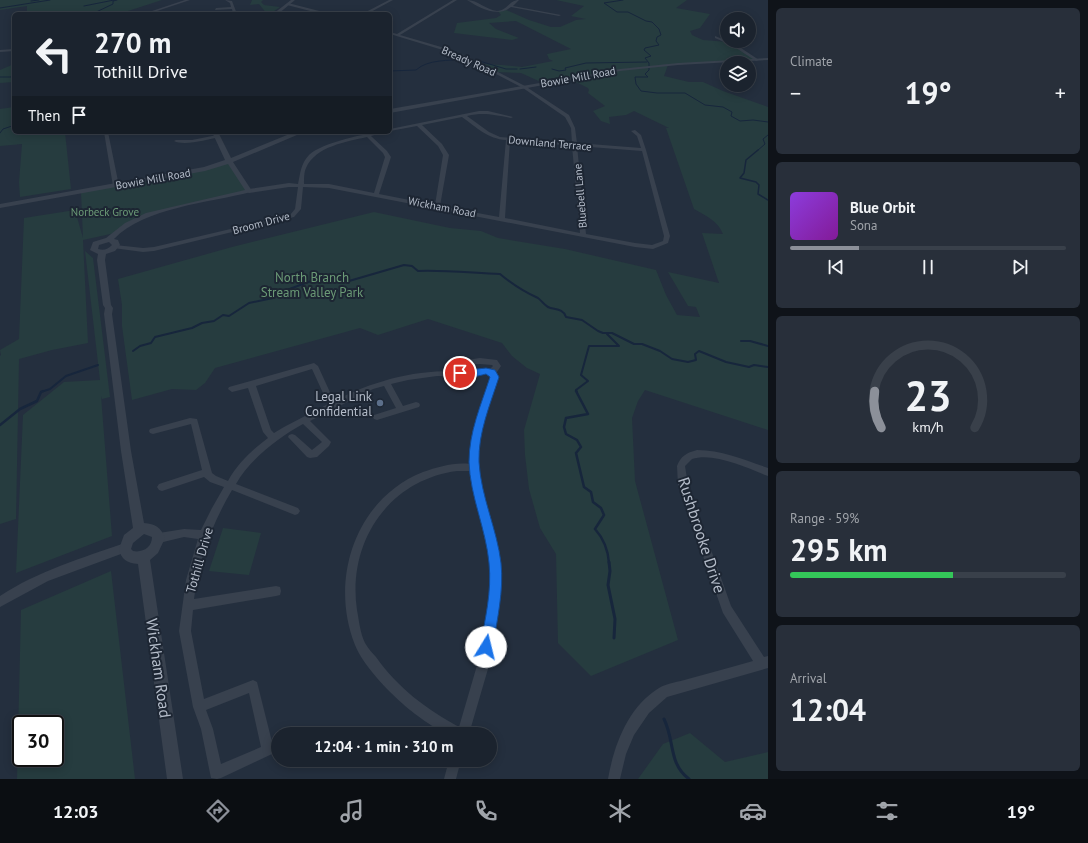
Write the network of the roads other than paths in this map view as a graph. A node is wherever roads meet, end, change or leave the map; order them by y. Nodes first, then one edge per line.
1 (188, 0) edge
2 (228, 0) edge
3 (293, 0) edge
4 (391, 0) edge
5 (455, 0) edge
6 (469, 0) edge
7 (517, 0) edge
8 (288, 4) junction
9 (509, 6) junction
10 (233, 8) junction
11 (216, 9) dead end
12 (151, 12) edge
13 (234, 12) edge
14 (278, 12) edge
15 (318, 12) edge
16 (368, 12) edge
17 (559, 15) dead end
18 (392, 34) edge
19 (398, 35) junction
20 (716, 37) dead end
21 (12, 50) edge
22 (0, 51) edge
23 (768, 59) edge
24 (757, 60) junction
25 (524, 87) junction
26 (392, 111) edge
27 (463, 115) junction
28 (510, 117) dead end
29 (418, 124) junction
30 (392, 130) edge
31 (633, 131) dead end
32 (106, 134) edge
33 (216, 134) edge
34 (295, 134) edge
35 (376, 134) edge
36 (368, 136) junction
37 (508, 140) junction
38 (176, 141) dead end
39 (575, 145) junction
40 (644, 150) junction
41 (229, 161) junction
42 (301, 185) junction
43 (116, 186) junction
44 (247, 188) junction
45 (376, 194) junction
46 (0, 206) edge
47 (437, 207) junction
48 (502, 219) junction
49 (583, 235) junction
50 (109, 240) junction
51 (115, 247) junction
52 (102, 252) junction
53 (386, 382) junction
54 (251, 384) junction
55 (232, 389) dead end
56 (332, 405) junction
57 (416, 405) dead end
58 (401, 409) junction
59 (377, 417) dead end
60 (304, 420) junction
61 (153, 431) dead end
62 (274, 438) junction
63 (292, 438) dead end
64 (475, 468) junction
65 (207, 472) junction
66 (768, 472) edge
67 (230, 486) junction
68 (162, 487) dead end
69 (295, 510) dead end
70 (139, 530) junction
71 (204, 535) junction
72 (159, 538) junction
73 (125, 548) junction
74 (143, 557) junction
75 (276, 591) dead end
76 (0, 602) edge
77 (187, 606) junction
78 (765, 663) edge
79 (199, 707) junction
80 (447, 727) edge
81 (465, 727) edge
82 (453, 767) edge
83 (175, 779) edge
84 (450, 779) edge
85 (614, 779) edge

1 - 12 street
2 - 10 street
3 - 8 street
4 - 16 street
5 - 19 street
6 - 9 street
7 - 9 street
8 - 14 street
8 - 15 street
9 - 17 street
10 - 11 street
10 - 13 street
18 - 19 street, Bready Road
19 - 25 street, Bready Road
20 - 24 street
21 - 22 street
23 - 24 street, Bowie Mill Road
24 - 25 street, Bowie Mill Road
25 - 26 street, Bowie Mill Road
25 - 39 street, Bluebell Lane
27 - 28 street
27 - 29 street
27 - 37 street, Downland Terrace
29 - 30 street
29 - 47 street
31 - 40 street, Wickham Road
32 - 43 street
33 - 38 street
33 - 41 street
34 - 41 street, Bowie Mill Road
35 - 36 street, Broom Drive
36 - 42 street, Broom Drive
36 - 45 street
37 - 39 street, Downland Terrace
37 - 48 street
39 - 40 street, Downland Terrace
39 - 49 street, Bluebell Lane
40 - 49 street, Wickham Road
41 - 43 street, Bowie Mill Road
41 - 44 street
42 - 44 street, Wickham Road
42 - 45 street, Wickham Road
42 - 51 street, Broom Drive
43 - 46 street, Bowie Mill Road
44 - 50 street, Wickham Road
45 - 47 street, Wickham Road
47 - 48 street, Wickham Road
48 - 49 street, Wickham Road
50 - 51 street
50 - 52 street, Wickham Road
51 - 52 street
52 - 70 street
53 - 56 street, Tothill Drive
53 - 58 street
53 - 64 street, Tothill Drive
54 - 55 street
54 - 56 street
54 - 62 street
56 - 60 street, Tothill Drive
57 - 58 street
58 - 59 street
60 - 62 street, Tothill Drive
60 - 63 street
61 - 65 street
62 - 67 street, Tothill Drive
64 - 80 street
64 - 81 street, Tothill Drive
65 - 67 street
65 - 68 street
66 - 78 street, Rushbrooke Drive
67 - 69 street
67 - 71 street, Tothill Drive
70 - 72 street
70 - 73 street
71 - 72 street
71 - 77 street, Tothill Drive
72 - 74 street
73 - 74 street
73 - 76 street
74 - 83 street, Wickham Road
75 - 77 street
77 - 79 street, Tothill Drive
78 - 85 street
79 - 79 street, Tothill Drive
82 - 84 street

